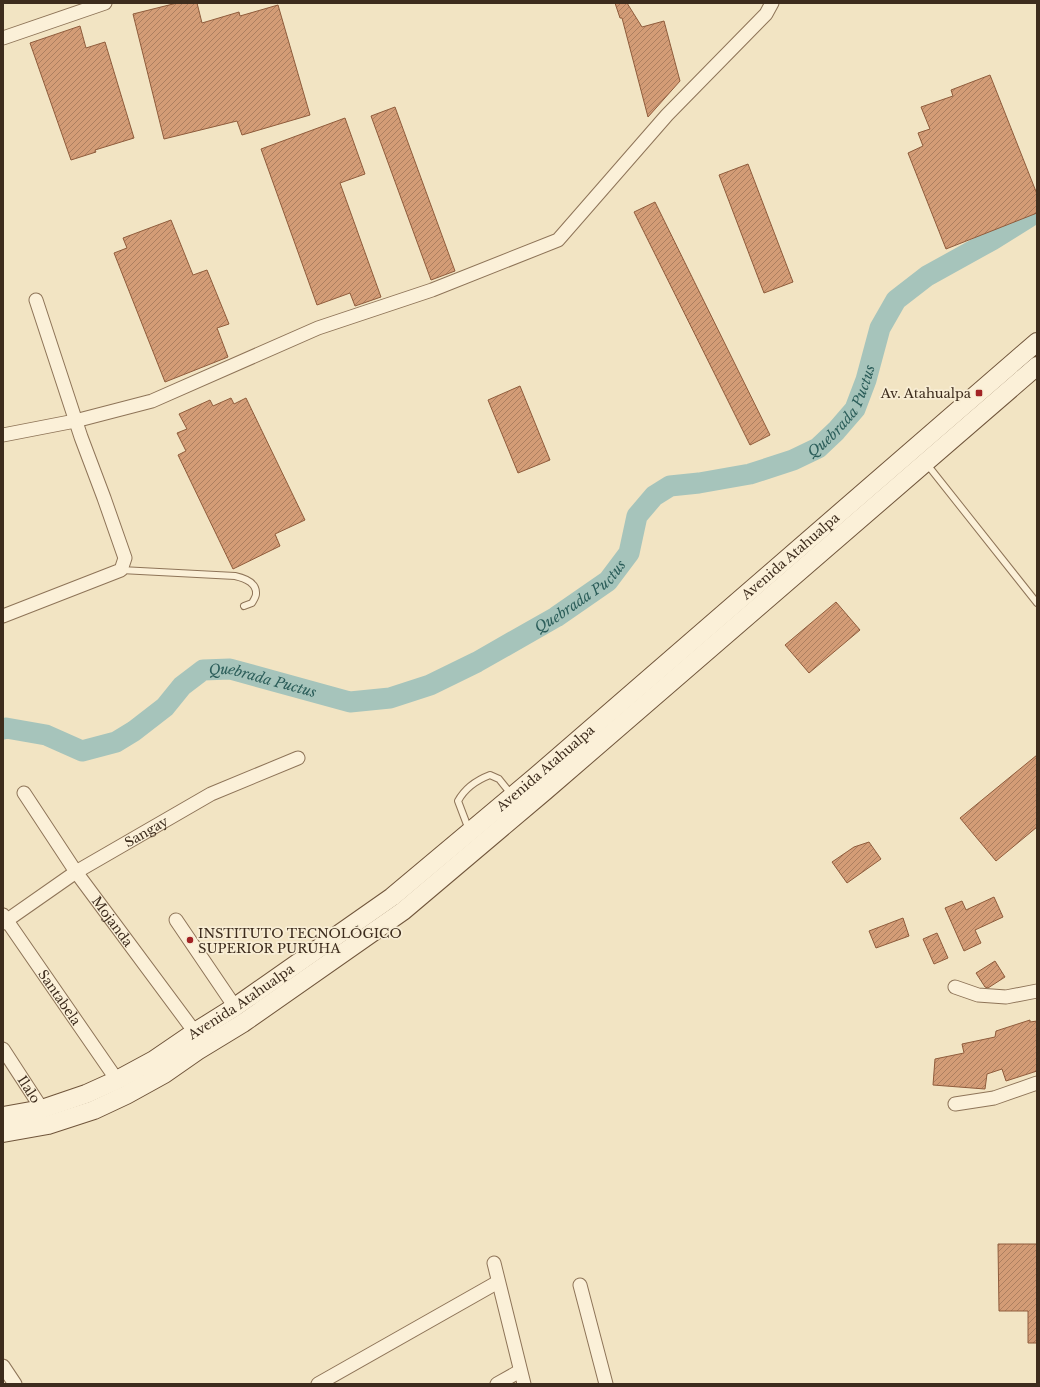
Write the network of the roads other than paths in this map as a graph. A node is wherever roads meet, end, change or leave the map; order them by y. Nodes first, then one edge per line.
1 (105, 3) edge
2 (772, 3) edge
3 (3, 38) edge
4 (36, 300) dead end
5 (1037, 342) edge
6 (1037, 366) edge
7 (978, 405) junction
8 (76, 421) junction
9 (3, 436) edge
10 (926, 462) junction
11 (121, 570) junction
12 (1037, 604) edge
13 (244, 606) dead end
14 (735, 615) junction
15 (3, 616) edge
16 (298, 758) dead end
17 (24, 793) dead end
18 (518, 802) junction
19 (468, 841) junction
20 (76, 872) junction
21 (4, 919) edge
22 (176, 920) dead end
23 (341, 943) junction
24 (955, 987) dead end
25 (1037, 992) edge
26 (235, 1007) junction
27 (195, 1032) junction
28 (205, 1046) junction
29 (3, 1049) edge
30 (118, 1080) junction
31 (1037, 1083) edge
32 (955, 1104) dead end
33 (42, 1109) junction
34 (3, 1116) edge
35 (3, 1133) edge
36 (494, 1263) dead end
37 (498, 1282) junction
38 (580, 1285) dead end
39 (3, 1366) edge
40 (520, 1371) junction
41 (15, 1384) edge
42 (318, 1384) edge
43 (497, 1384) edge
44 (524, 1384) edge
45 (606, 1384) edge

1 - 3 street
2 - 8 street
4 - 8 street
5 - 7 main road, Avenida Atahualpa
6 - 7 main road, Avenida Atahualpa
7 - 10 main road, Avenida Atahualpa
7 - 14 main road, Avenida Atahualpa
8 - 9 street
8 - 11 street
10 - 12 lane
10 - 14 main road, Avenida Atahualpa
11 - 13 lane
11 - 15 street
14 - 18 main road, Avenida Atahualpa
16 - 20 street, Sangay
17 - 20 street, Mojanda
18 - 19 main road, Avenida Atahualpa
18 - 19 lane
19 - 23 main road, Avenida Atahualpa
20 - 21 street, Sangay
20 - 27 street, Mojanda
21 - 30 street, Santabela
22 - 26 street
23 - 26 main road, Avenida Atahualpa
23 - 28 main road, Avenida Atahualpa
24 - 25 street
26 - 27 main road, Avenida Atahualpa
27 - 28 street, Mojanda
27 - 30 main road, Avenida Atahualpa
28 - 35 main road, Avenida Atahualpa
29 - 33 street, Ilalo
30 - 33 main road, Avenida Atahualpa
31 - 32 street
33 - 34 main road, Avenida Atahualpa
36 - 37 street
37 - 40 street
37 - 42 street
38 - 45 street
39 - 41 street
40 - 43 street
40 - 44 street

